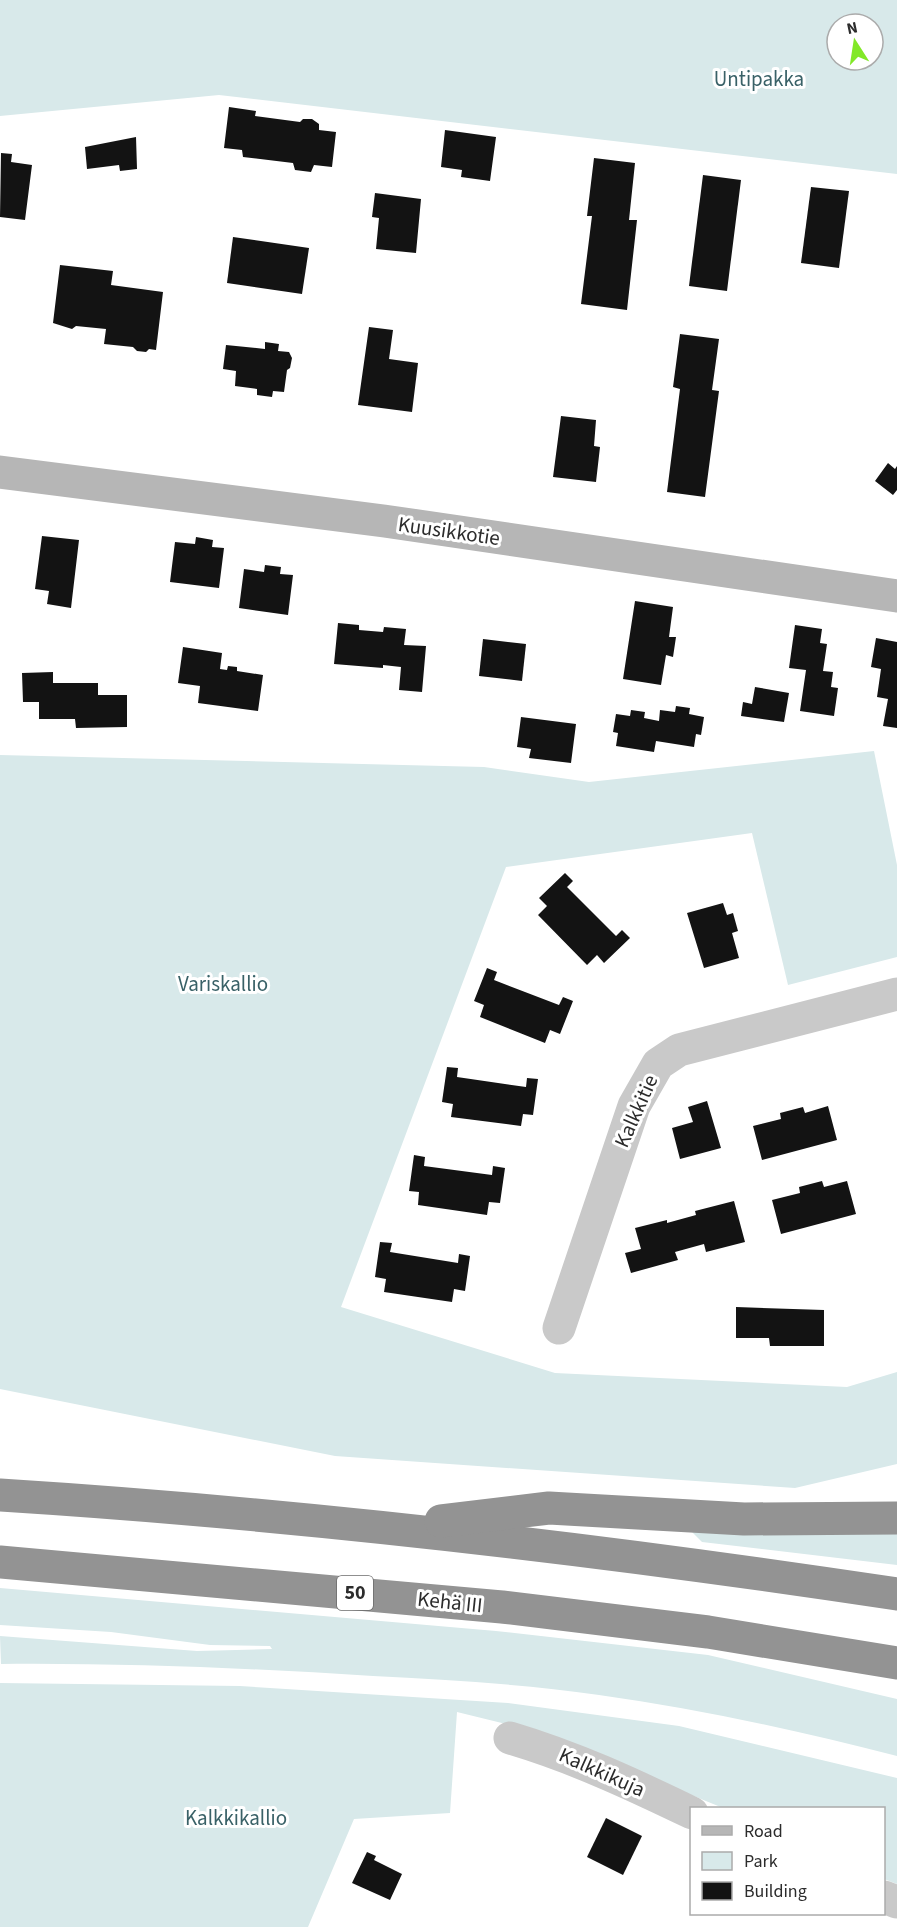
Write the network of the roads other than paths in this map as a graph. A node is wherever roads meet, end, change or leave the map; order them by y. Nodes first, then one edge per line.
1 (0, 472) edge
2 (897, 596) edge
3 (897, 994) edge
4 (559, 1328) dead end
5 (0, 1495) edge
6 (897, 1518) edge
7 (384, 1527) junction
8 (0, 1562) edge
9 (897, 1594) edge
10 (897, 1663) edge
11 (510, 1737) dead end
12 (690, 1812) edge

1 - 2 street, Kuusikkotie
3 - 4 street, Kalkkitie
5 - 7 highway
6 - 7 highway
7 - 9 highway
8 - 10 highway, Kehä III / 50
11 - 12 street, Kalkkikuja

